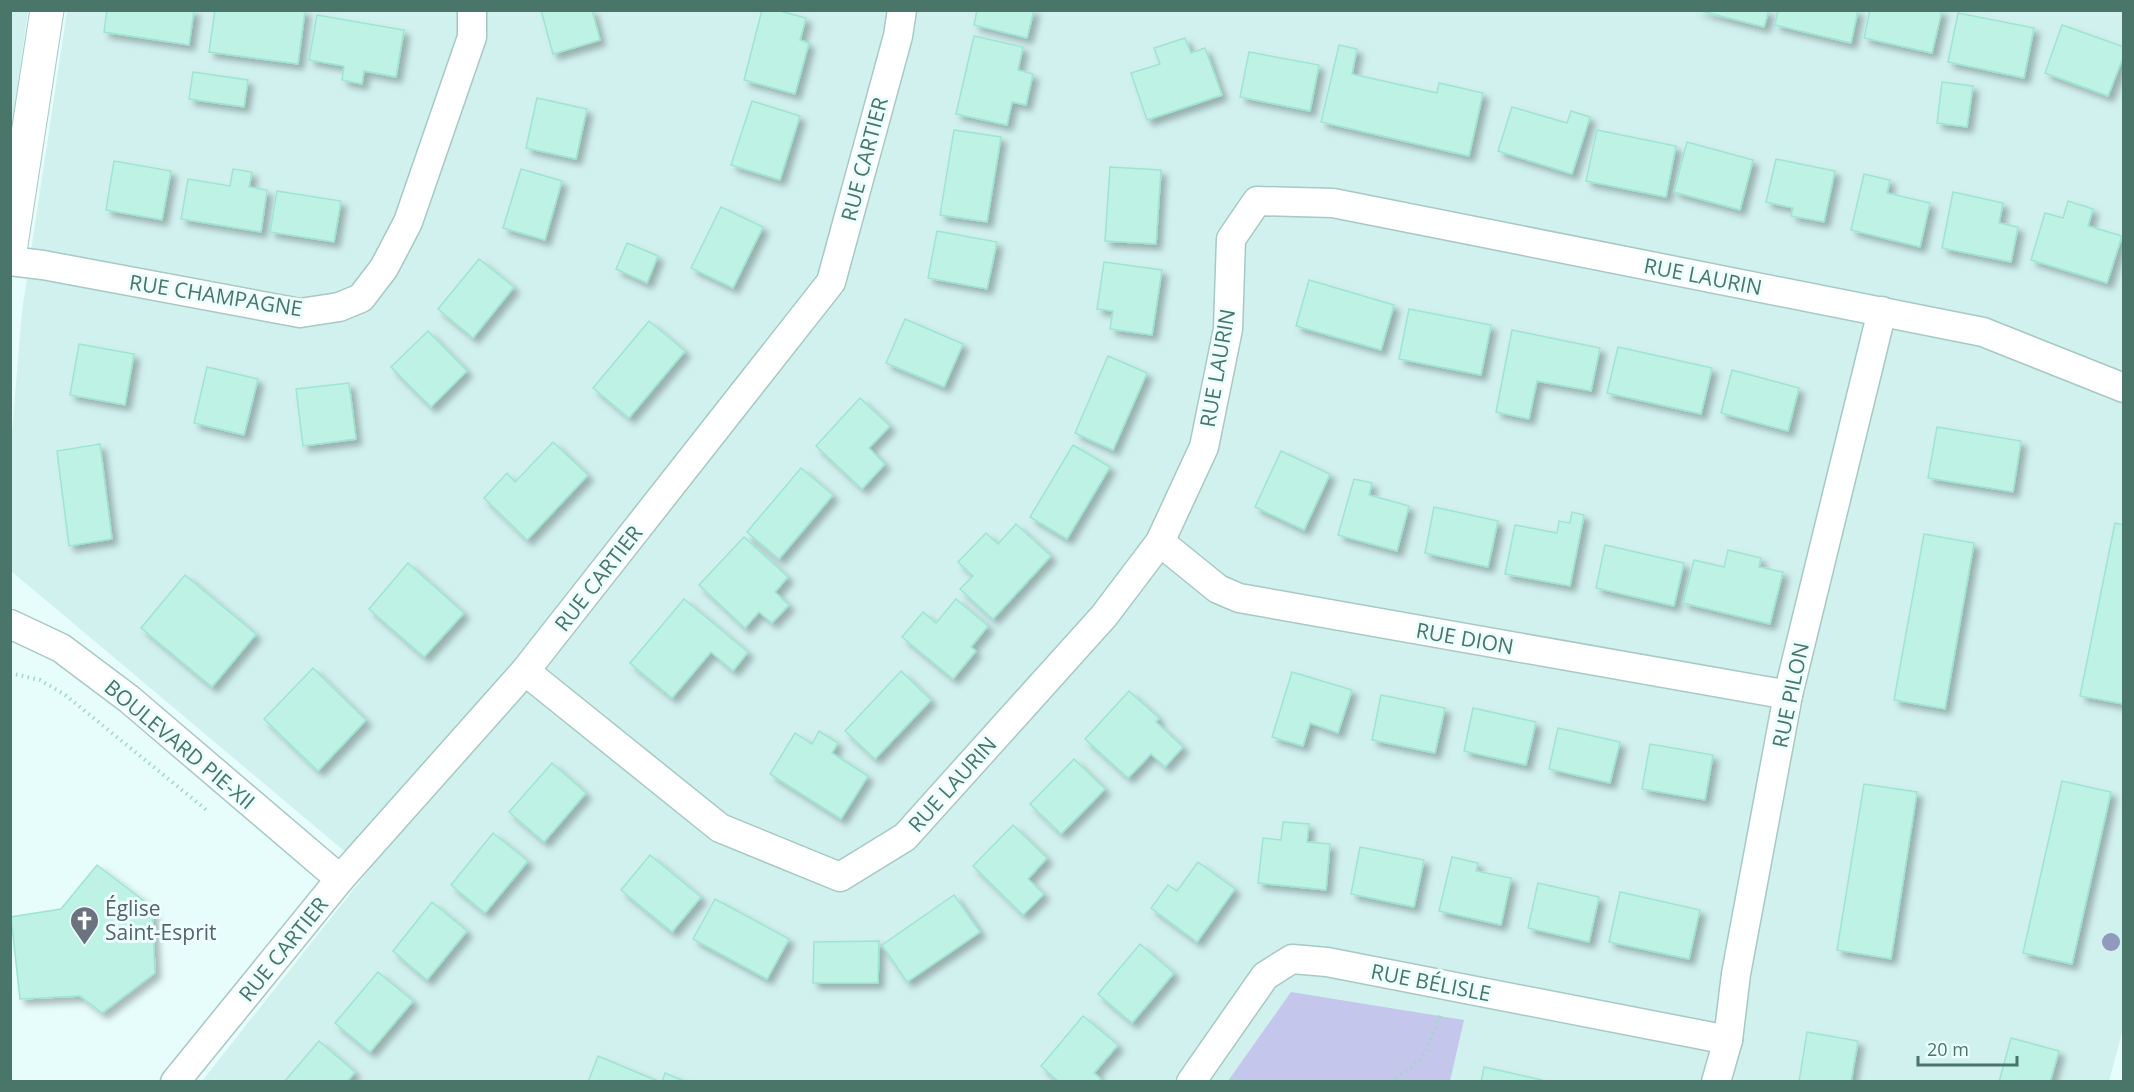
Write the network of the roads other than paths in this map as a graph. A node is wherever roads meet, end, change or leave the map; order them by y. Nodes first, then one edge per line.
1 (47, 10) edge
2 (472, 10) edge
3 (902, 10) edge
4 (10, 251) edge
5 (10, 261) edge
6 (1882, 311) junction
7 (2124, 388) edge
8 (1160, 543) junction
9 (10, 624) edge
10 (525, 671) junction
11 (1788, 695) junction
12 (340, 879) junction
13 (1728, 1040) junction
14 (175, 1082) edge
15 (1191, 1082) edge
16 (1716, 1082) edge

1 - 4 street
2 - 5 street, RUE CHAMPAGNE
3 - 10 street, RUE CARTIER
6 - 7 street, RUE LAURIN
6 - 8 street, RUE LAURIN
6 - 11 street, RUE PILON
8 - 10 street, RUE LAURIN
8 - 11 street, RUE DION
9 - 12 street, BOULEVARD PIE-XII
10 - 12 street, RUE CARTIER
11 - 13 street, RUE PILON
12 - 14 street, RUE CARTIER
13 - 15 street, RUE BÉLISLE
13 - 16 street, RUE PILON

